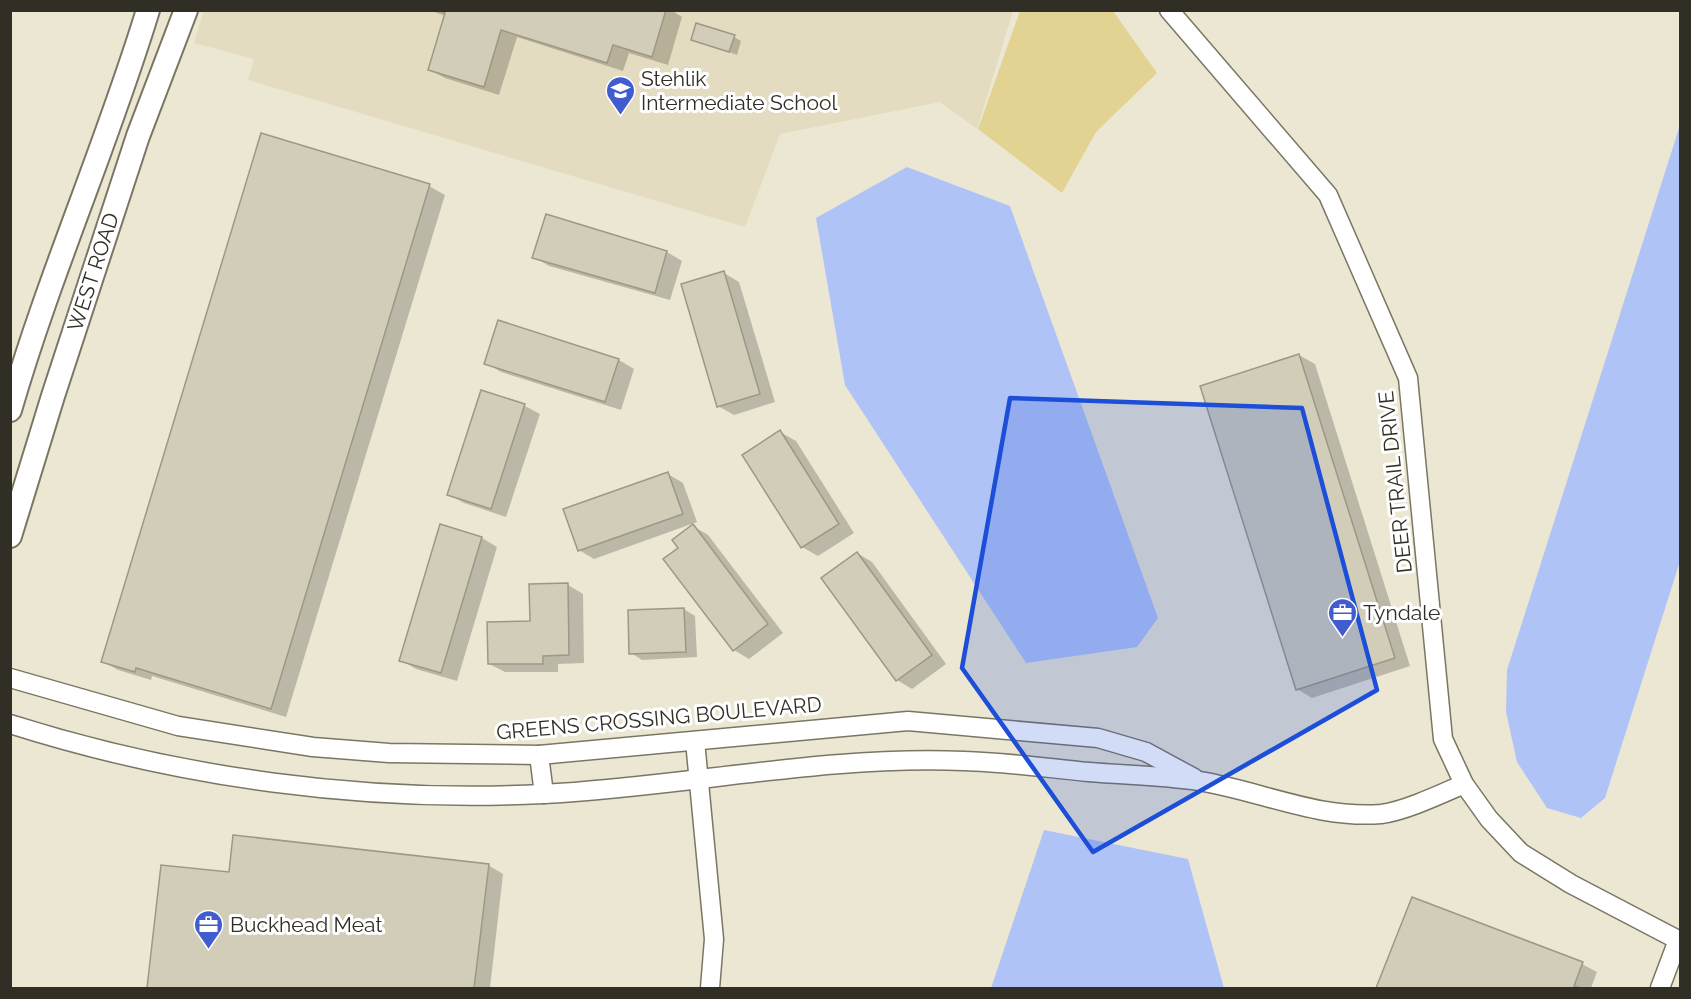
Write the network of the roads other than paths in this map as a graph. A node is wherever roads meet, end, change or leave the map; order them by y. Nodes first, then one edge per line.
1 (148, 10) edge
2 (186, 10) edge
3 (1169, 10) edge
4 (110, 123) junction
5 (138, 136) junction
6 (17, 387) junction
7 (53, 396) junction
8 (10, 410) edge
9 (10, 536) edge
10 (10, 678) edge
11 (10, 724) edge
12 (695, 741) junction
13 (539, 755) junction
14 (698, 779) junction
15 (1201, 782) junction
16 (1464, 784) junction
17 (544, 794) junction
18 (1679, 940) edge
19 (710, 988) edge
20 (1660, 988) edge

1 - 4 main road, WEST ROAD
2 - 5 main road, WEST ROAD
3 - 16 street, DEER TRAIL DRIVE
4 - 5 main road
4 - 6 main road, WEST ROAD
5 - 7 main road, WEST ROAD
6 - 7 main road
6 - 8 main road, WEST ROAD
7 - 9 main road, WEST ROAD
10 - 13 street, GREENS CROSSING BOULEVARD
11 - 17 street, GREENS CROSSING BOULEVARD
12 - 13 street, GREENS CROSSING BOULEVARD
12 - 14 street
12 - 15 street, GREENS CROSSING BOULEVARD
13 - 17 street
14 - 15 street, GREENS CROSSING BOULEVARD
14 - 17 street, GREENS CROSSING BOULEVARD
14 - 19 street
15 - 16 street, GREENS CROSSING BOULEVARD
16 - 18 street, DEER TRAIL DRIVE
18 - 20 street

